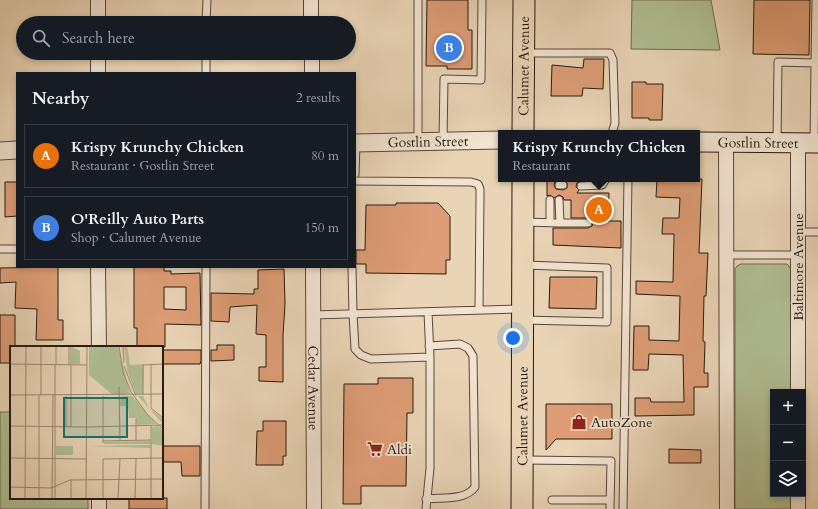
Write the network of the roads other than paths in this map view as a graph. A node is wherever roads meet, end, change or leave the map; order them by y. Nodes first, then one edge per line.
1 (98, 0) edge
2 (207, 0) edge
3 (311, 0) edge
4 (418, 0) edge
5 (482, 0) edge
6 (524, 0) edge
7 (816, 0) edge
8 (98, 16) edge
9 (206, 16) edge
10 (311, 16) edge
11 (523, 53) junction
12 (98, 60) edge
13 (206, 60) edge
14 (312, 60) edge
15 (814, 63) junction
16 (98, 72) edge
17 (206, 72) edge
18 (312, 72) edge
19 (523, 130) edge
20 (613, 130) edge
21 (498, 140) edge
22 (443, 141) junction
23 (418, 142) junction
24 (700, 142) edge
25 (726, 142) junction
26 (356, 143) edge
27 (777, 143) junction
28 (810, 143) edge
29 (0, 150) edge
30 (16, 150) edge
31 (356, 181) edge
32 (523, 182) edge
33 (604, 182) edge
34 (628, 182) edge
35 (581, 186) dead end
36 (550, 200) dead end
37 (559, 200) dead end
38 (523, 222) junction
39 (550, 222) junction
40 (560, 223) junction
41 (588, 223) dead end
42 (798, 232) junction
43 (818, 232) edge
44 (16, 248) edge
45 (0, 249) edge
46 (727, 255) junction
47 (798, 255) junction
48 (523, 264) junction
49 (98, 268) edge
50 (206, 268) edge
51 (313, 268) edge
52 (352, 268) edge
53 (479, 310) junction
54 (428, 312) junction
55 (353, 314) junction
56 (313, 315) junction
57 (523, 315) junction
58 (98, 346) edge
59 (429, 346) junction
60 (430, 357) junction
61 (798, 389) edge
62 (522, 460) junction
63 (798, 497) edge
64 (426, 498) junction
65 (552, 500) dead end
66 (610, 500) junction
67 (205, 509) edge
68 (314, 509) edge
69 (426, 509) edge
70 (522, 509) edge
71 (610, 509) edge
72 (623, 509) edge
73 (727, 509) edge
74 (798, 509) edge

1 - 8 street
2 - 9 lane
3 - 10 street
4 - 23 lane
5 - 22 lane
6 - 11 main road, Calumet Avenue
7 - 15 lane
11 - 19 main road, Calumet Avenue
11 - 20 lane
12 - 16 street
13 - 17 lane
14 - 18 street
15 - 27 lane
15 - 28 lane
21 - 22 street, Gostlin Street
22 - 23 street, Gostlin Street
23 - 26 street, Gostlin Street
24 - 25 main road, Gostlin Street
25 - 27 main road, Gostlin Street
25 - 46 street
27 - 28 main road, Gostlin Street
28 - 42 street, Baltimore Avenue
29 - 30 street
31 - 53 lane
32 - 38 main road, Calumet Avenue
33 - 35 lane
34 - 72 lane
36 - 39 lane
37 - 40 lane
38 - 39 lane
38 - 48 main road, Calumet Avenue
39 - 40 lane
40 - 41 lane
42 - 43 lane
42 - 47 street, Baltimore Avenue
44 - 45 lane
46 - 47 lane
46 - 73 street
47 - 61 street, Baltimore Avenue
48 - 57 main road, Calumet Avenue
48 - 57 lane
49 - 58 street
50 - 67 lane
51 - 56 street, Cedar Avenue
52 - 55 lane
53 - 54 lane
53 - 57 lane
54 - 55 lane
54 - 59 lane
55 - 56 lane
55 - 60 lane
56 - 68 street, Cedar Avenue
57 - 62 main road, Calumet Avenue
59 - 60 lane
59 - 64 lane
60 - 64 lane
62 - 66 lane
62 - 70 main road, Calumet Avenue
63 - 74 street
64 - 69 lane
65 - 66 lane
66 - 71 lane

